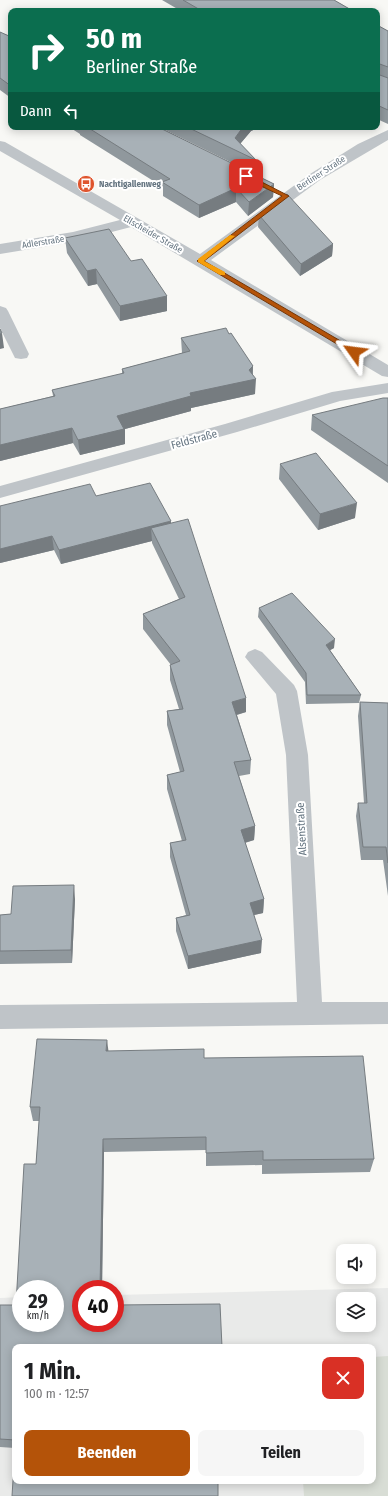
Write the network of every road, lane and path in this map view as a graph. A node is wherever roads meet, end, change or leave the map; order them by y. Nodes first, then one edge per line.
1 (388, 134) edge
2 (0, 145) edge
3 (272, 189) edge
4 (286, 196) junction
5 (132, 222) junction
6 (0, 249) edge
7 (200, 261) junction
8 (0, 311) edge
9 (21, 354) dead end
10 (388, 372) edge
11 (388, 388) edge
12 (0, 492) edge
13 (255, 656) dead end
14 (388, 1013) edge
15 (310, 1014) junction
16 (0, 1017) edge

1 - 4 street, Berliner Straße
2 - 5 street, Ellscheider Straße
3 - 4 street
4 - 7 street, Berliner Straße
5 - 6 street, Adlerstraße
5 - 7 street, Ellscheider Straße
7 - 10 street, Ellscheider Straße
8 - 9 street
11 - 12 street, Feldstraße
13 - 15 street, Alsenstraße
14 - 15 street
15 - 16 street

